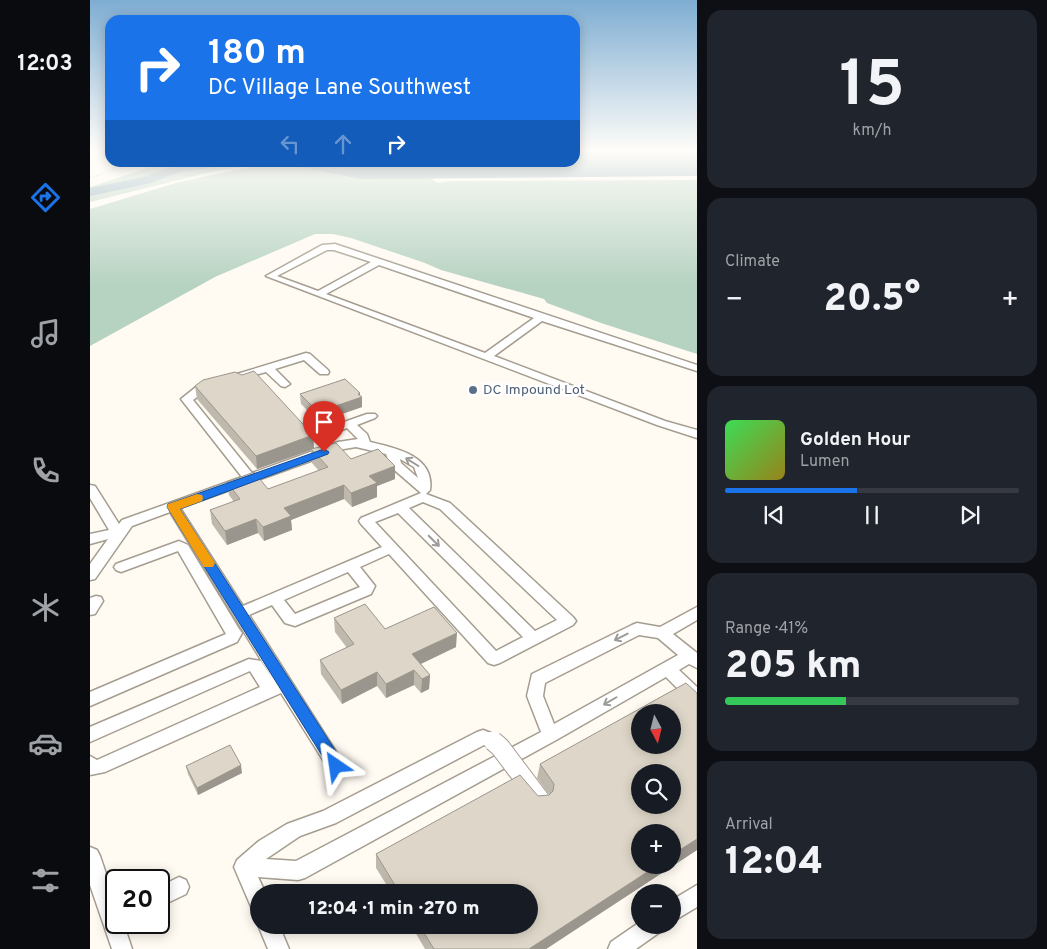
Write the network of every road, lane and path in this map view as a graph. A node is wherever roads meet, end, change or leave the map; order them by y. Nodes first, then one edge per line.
1 (379, 262) junction
2 (319, 294) junction
3 (542, 317) junction
4 (486, 357) junction
5 (268, 368) junction
6 (697, 368) edge
7 (324, 372) dead end
8 (285, 384) dead end
9 (371, 416) dead end
10 (350, 424) junction
11 (332, 430) dead end
12 (697, 434) edge
13 (365, 444) junction
14 (250, 479) junction
15 (90, 489) edge
16 (423, 493) junction
17 (172, 507) junction
18 (400, 507) junction
19 (118, 534) junction
20 (90, 538) edge
21 (391, 548) junction
22 (350, 565) junction
23 (121, 567) dead end
24 (90, 574) edge
25 (275, 598) junction
26 (232, 610) junction
27 (697, 613) edge
28 (662, 633) junction
29 (534, 639) junction
30 (693, 659) edge
31 (667, 669) junction
32 (277, 687) junction
33 (697, 697) edge
34 (90, 699) edge
35 (552, 734) junction
36 (90, 735) edge
37 (90, 764) edge
38 (336, 766) dead end
39 (540, 800) edge
40 (90, 856) edge
41 (244, 867) junction
42 (251, 884) edge
43 (179, 887) dead end
44 (170, 892) edge
45 (697, 895) edge
46 (105, 896) edge
47 (681, 906) edge
48 (118, 934) edge
49 (272, 934) edge
50 (640, 934) edge
51 (122, 949) edge
52 (279, 949) edge
53 (618, 949) edge

1 - 2 street
1 - 2 street
1 - 3 street
2 - 4 street
3 - 4 street
3 - 6 street
4 - 12 street
5 - 7 street
5 - 8 street
5 - 14 street
9 - 10 street
10 - 11 street
10 - 13 street
13 - 14 street
13 - 16 street
14 - 17 street
15 - 19 street
16 - 18 street
16 - 29 street
17 - 19 street
17 - 26 street
18 - 21 street
18 -> 29 street
19 - 20 street
19 - 24 street
21 - 22 street
21 - 29 street
22 - 25 street
22 - 25 street
23 - 26 street
25 - 26 street
26 - 32 street
26 - 34 street
27 - 28 street
28 - 30 street
28 -> 35 street
30 - 31 street
31 - 33 street
31 -> 35 street
32 - 36 street
32 - 37 street
32 - 38 street
35 - 41 street
39 - 41 street, bridge
40 - 46 street
41 - 42 street
43 - 44 street
45 - 47 street
48 - 51 street
49 - 52 street
50 - 53 street

